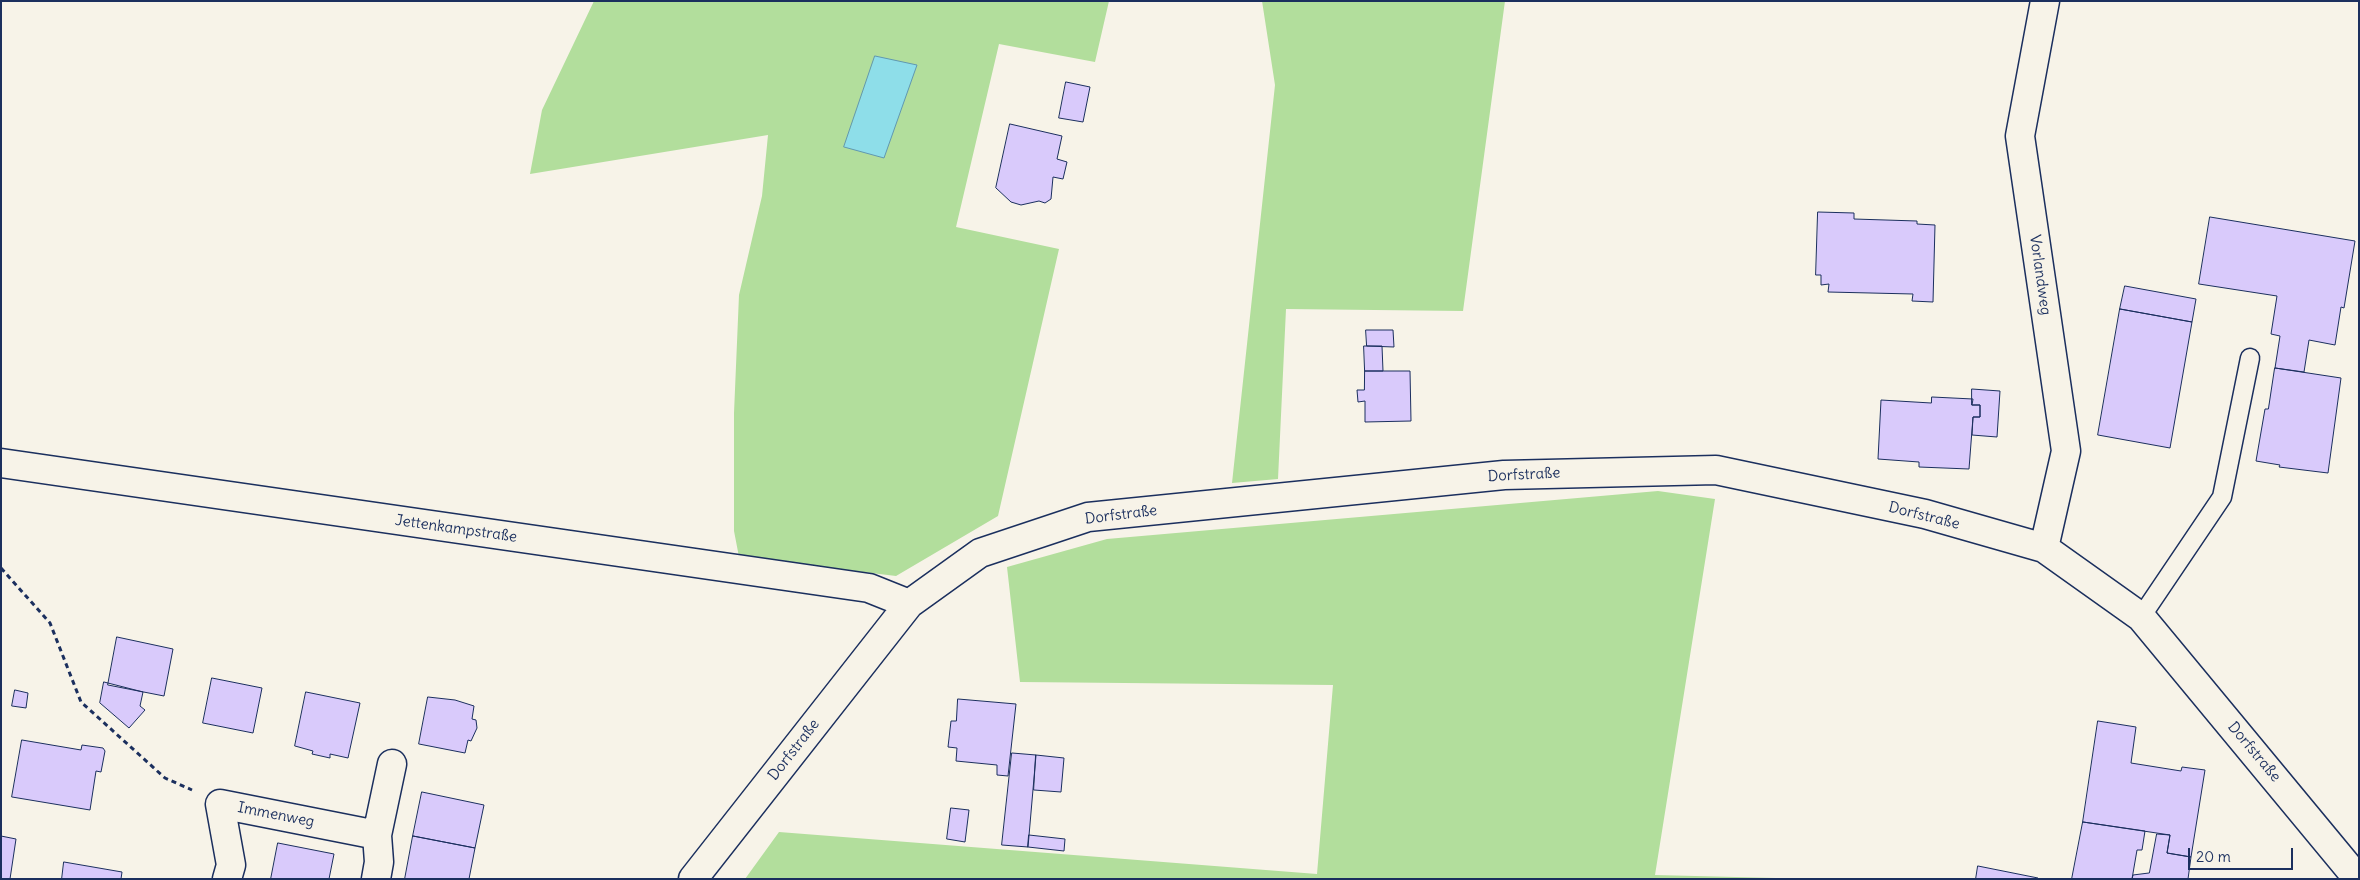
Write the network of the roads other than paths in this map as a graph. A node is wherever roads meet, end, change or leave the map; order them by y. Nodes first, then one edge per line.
1 (2045, 1) edge
2 (2250, 358) dead end
3 (1, 463) edge
4 (2044, 548) junction
5 (909, 604) junction
6 (2141, 617) junction
7 (392, 764) dead end
8 (377, 835) junction
9 (2358, 875) edge
10 (227, 879) edge
11 (376, 879) edge
12 (693, 879) edge

1 - 4 street, Vorlandweg
2 - 6 lane
3 - 5 street, Jettenkampstraße
4 - 5 street, Dorfstraße
4 - 6 street, Dorfstraße
5 - 12 street, Dorfstraße
6 - 9 street, Dorfstraße
7 - 8 street
8 - 10 street, Immenweg
8 - 11 street

